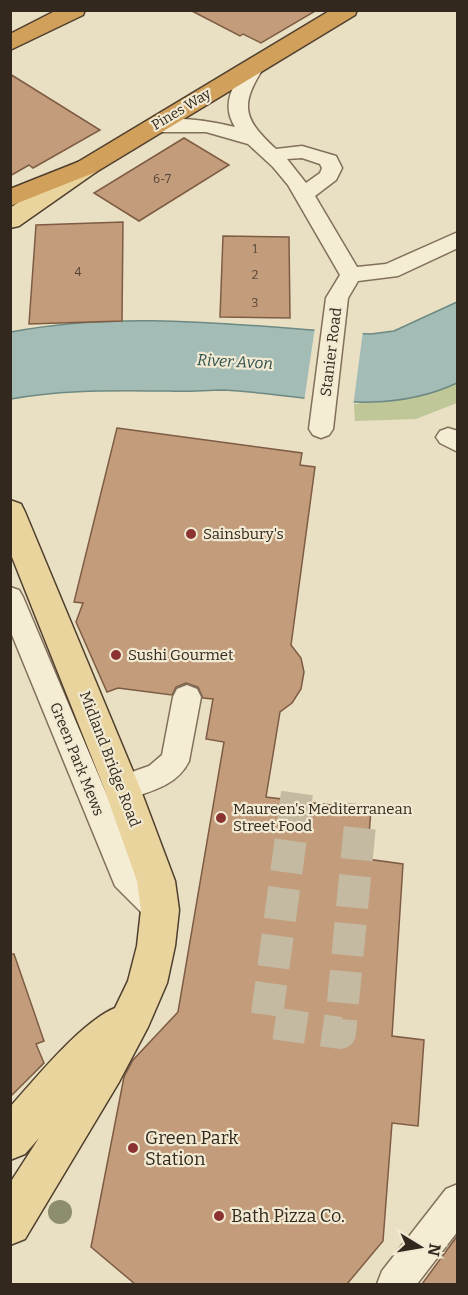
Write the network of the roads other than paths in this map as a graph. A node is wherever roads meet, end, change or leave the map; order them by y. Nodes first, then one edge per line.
1 (347, 10) edge
2 (67, 12) edge
3 (10, 43) edge
4 (257, 64) junction
5 (152, 126) junction
6 (258, 141) junction
7 (274, 156) junction
8 (87, 167) junction
9 (302, 195) junction
10 (10, 198) edge
11 (10, 220) edge
12 (458, 239) edge
13 (458, 257) edge
14 (432, 261) junction
15 (351, 275) junction
16 (321, 429) dead end
17 (10, 512) edge
18 (10, 597) edge
19 (187, 696) dead end
20 (122, 788) junction
21 (160, 910) junction
22 (134, 1013) junction
23 (10, 1139) edge
24 (458, 1201) edge
25 (10, 1224) edge
26 (395, 1284) edge

1 - 4 highway, Pines Way
2 - 3 highway
4 - 5 highway, Pines Way
4 - 6 street
5 - 6 street
5 - 8 highway, Pines Way
6 - 7 street
7 - 9 street
7 - 9 street
8 - 10 highway, Pines Way
8 - 11 main road
9 - 15 street
12 - 14 street
13 - 14 street
14 - 15 street
15 - 16 street, Stanier Road
17 - 20 main road, Midland Bridge Road
18 - 21 street, Green Park Mews
19 - 20 street
20 - 21 main road, Midland Bridge Road
21 - 22 main road, Midland Bridge Road
22 - 23 main road, Midland Bridge Road
22 - 25 main road, Midland Bridge Road
24 - 26 street

